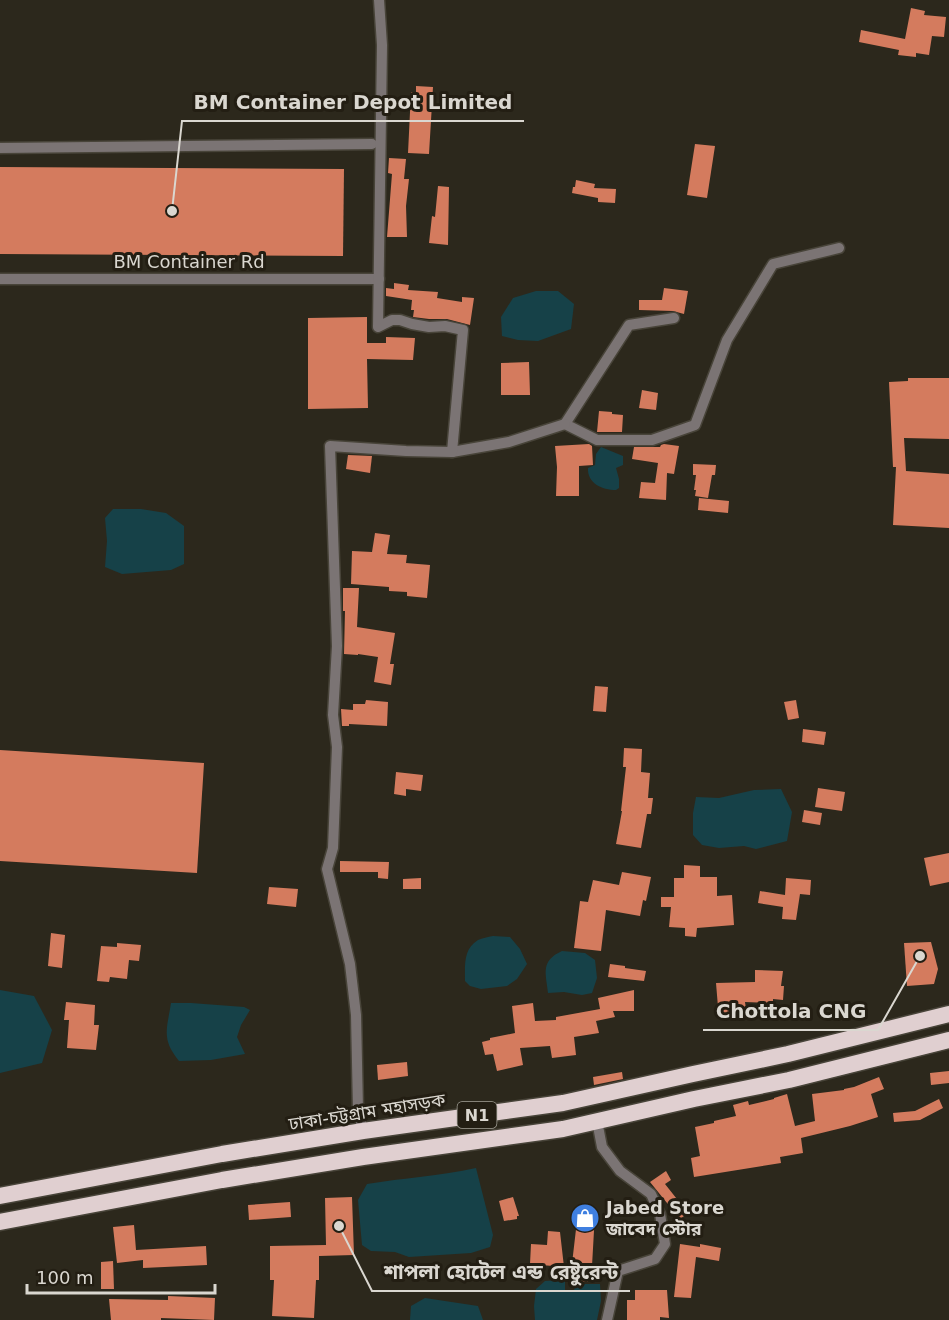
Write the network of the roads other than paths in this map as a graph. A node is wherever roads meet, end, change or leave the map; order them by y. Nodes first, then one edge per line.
1 (379, 0) edge
2 (372, 144) dead end
3 (0, 148) edge
4 (839, 248) dead end
5 (0, 279) edge
6 (379, 279) junction
7 (674, 318) dead end
8 (565, 424) junction
9 (452, 452) junction
10 (949, 1014) edge
11 (949, 1040) edge
12 (597, 1121) junction
13 (363, 1131) junction
14 (0, 1196) edge
15 (0, 1222) edge
16 (607, 1320) edge

1 - 6 street
2 - 3 street
4 - 8 street
5 - 6 street, BM Container Rd
6 - 9 street
7 - 8 street
8 - 9 street
9 - 13 street
10 - 13 highway, ঢাকা-চট্টগ্রাম মহাসড়ক / N1
11 - 12 highway, N1
12 - 15 highway, N1
12 - 16 street
13 - 14 highway, ঢাকা-চট্টগ্রাম মহাসড়ক / N1

